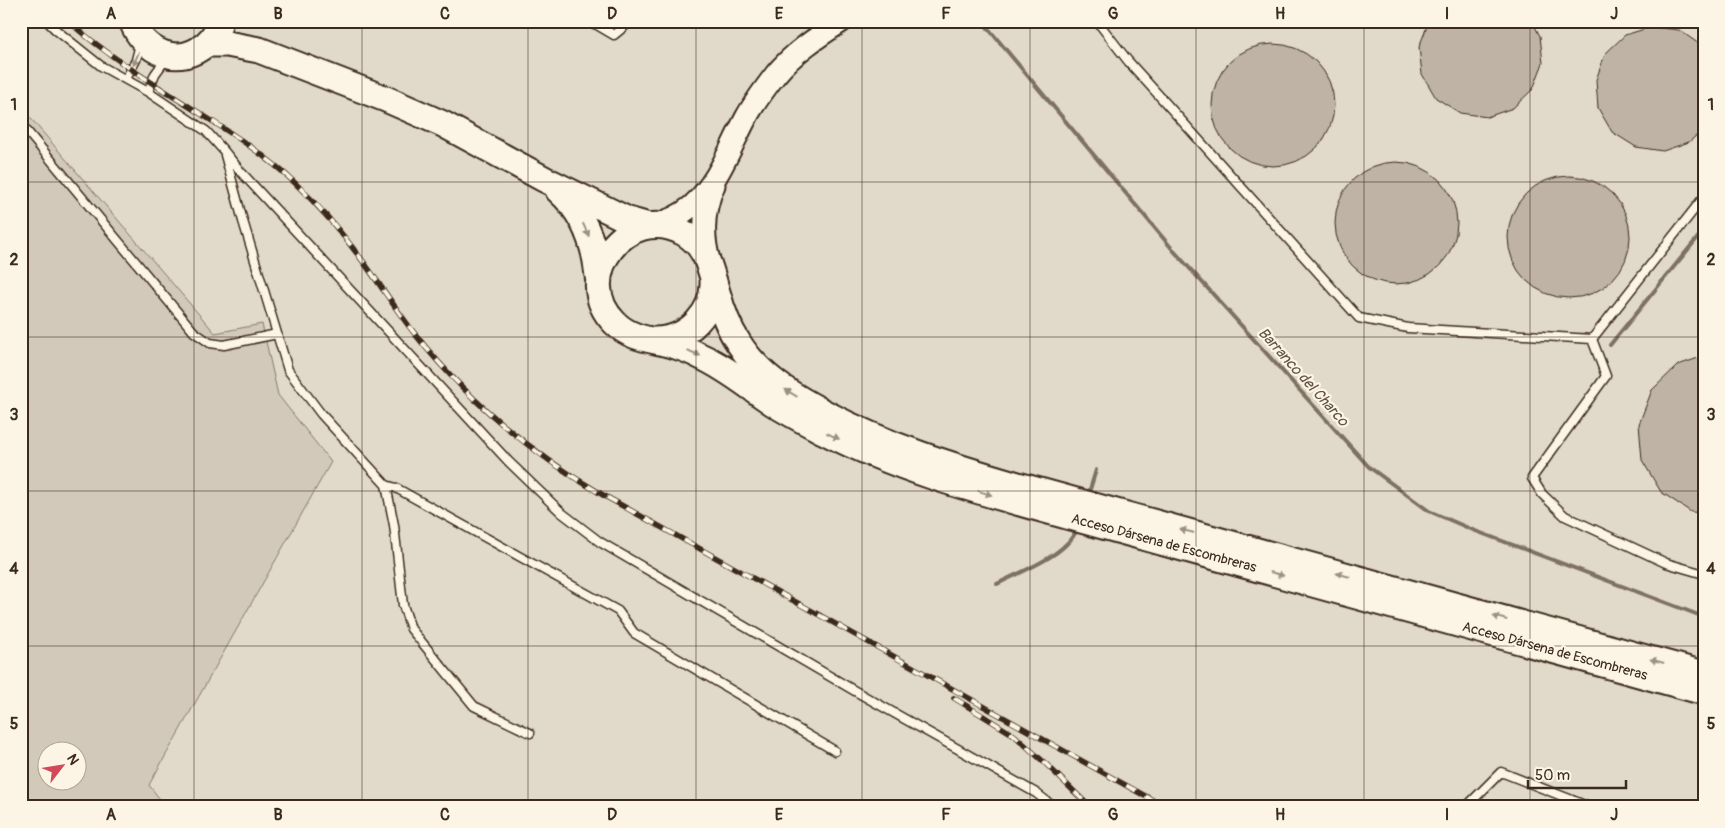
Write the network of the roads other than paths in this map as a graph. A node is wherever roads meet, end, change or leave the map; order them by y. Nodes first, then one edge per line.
1 (47, 21) edge
2 (220, 21) edge
3 (229, 21) edge
4 (585, 21) edge
5 (631, 21) edge
6 (842, 21) edge
7 (1097, 21) edge
8 (136, 29) edge
9 (206, 44) junction
10 (258, 50) junction
11 (170, 55) junction
12 (126, 79) junction
13 (148, 92) junction
14 (21, 124) edge
15 (224, 151) junction
16 (724, 162) junction
17 (544, 179) junction
18 (1704, 197) edge
19 (650, 226) junction
20 (711, 271) junction
21 (599, 289) junction
22 (277, 334) junction
23 (1592, 339) junction
24 (648, 340) junction
25 (386, 485) junction
26 (1704, 574) edge
27 (1699, 687) edge
28 (530, 733) dead end
29 (835, 751) dead end
30 (1054, 807) edge
31 (1466, 807) edge
32 (1590, 807) edge

1 - 12 lane
2 - 9 highway
3 - 10 highway
4 - 5 lane
6 - 16 main road
7 - 23 lane
8 - 11 highway
8 -> 12 lane
9 - 10 highway
9 - 11 highway
10 - 17 highway
11 - 13 lane
12 - 13 lane
13 - 15 lane
14 - 22 lane
15 - 22 lane
15 - 30 lane
16 - 19 main road
16 - 20 main road
17 - 19 highway
17 -> 21 highway
18 - 23 lane
19 - 20 highway, Acceso Dársena de Escombreras
19 - 21 highway, Acceso Dársena de Escombreras
20 - 24 highway, Acceso Dársena de Escombreras
27 -> 20 highway, Acceso Dársena de Escombreras
21 - 24 highway, Acceso Dársena de Escombreras
22 - 25 lane
23 - 26 lane
24 -> 27 highway, Acceso Dársena de Escombreras
25 - 28 lane
25 - 29 lane
31 - 32 lane

